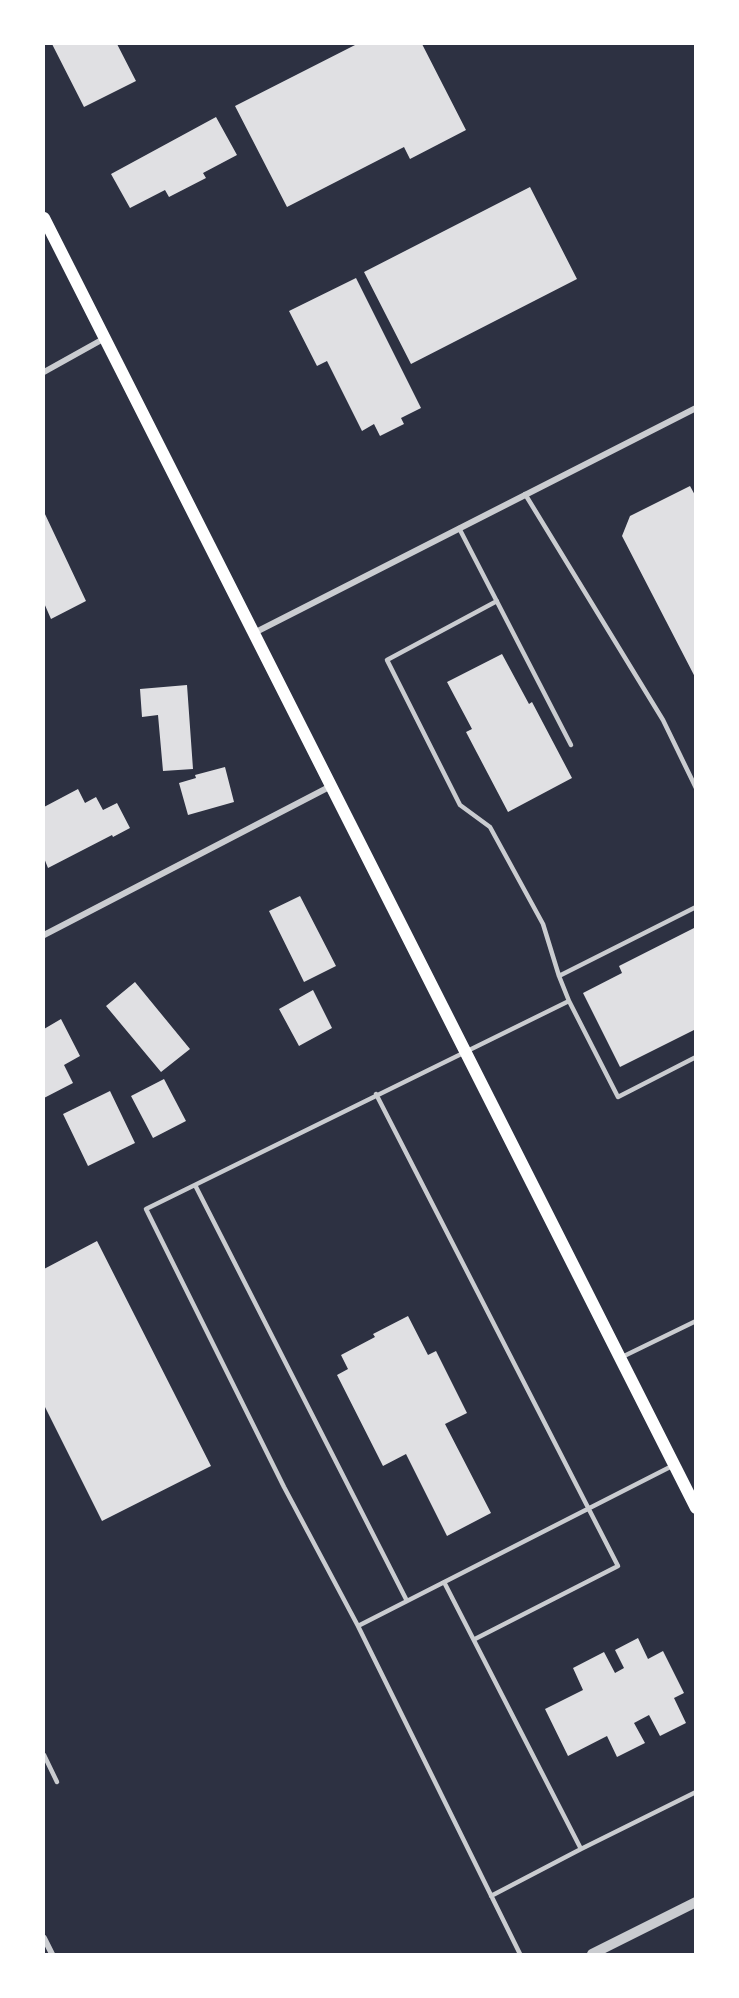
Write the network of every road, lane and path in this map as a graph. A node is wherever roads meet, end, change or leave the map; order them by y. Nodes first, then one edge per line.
1 (44, 218) edge
2 (105, 338) junction
3 (44, 372) edge
4 (696, 408) edge
5 (525, 494) junction
6 (459, 528) junction
7 (497, 601) junction
8 (253, 634) junction
9 (571, 745) dead end
10 (331, 786) junction
11 (696, 788) edge
12 (696, 907) edge
13 (44, 935) edge
14 (559, 976) junction
15 (569, 1001) junction
16 (464, 1050) junction
17 (696, 1057) edge
18 (376, 1094) junction
19 (195, 1185) junction
20 (696, 1321) edge
21 (620, 1358) junction
22 (674, 1466) junction
23 (696, 1508) edge
24 (589, 1509) junction
25 (444, 1582) junction
26 (407, 1601) junction
27 (358, 1626) junction
28 (475, 1639) junction
29 (44, 1755) edge
30 (57, 1782) dead end
31 (696, 1792) edge
32 (581, 1849) junction
33 (491, 1896) junction
34 (696, 1902) edge
35 (44, 1938) edge
36 (52, 1954) edge
37 (520, 1954) edge
38 (592, 1954) edge

1 - 2 main road
2 - 3 street
2 - 8 main road
4 - 5 street
5 - 6 street
5 - 11 lane
6 - 7 lane
6 - 8 street
7 - 9 lane
7 - 14 lane
8 - 10 main road
10 - 13 street
10 - 16 main road
12 - 14 lane
14 - 15 lane
15 - 16 lane
15 - 17 lane
16 - 18 lane
16 - 21 main road
18 - 19 lane
18 - 24 lane
19 - 26 lane
19 - 27 lane
20 - 21 lane
21 - 22 main road
22 - 23 main road
22 - 24 lane
24 - 25 lane
24 - 28 lane
25 - 26 lane
25 - 28 lane
26 - 27 lane
27 - 33 lane
28 - 32 lane
29 - 30 lane
31 - 32 lane
32 - 33 lane
33 - 37 lane
34 - 38 street
35 - 36 street

